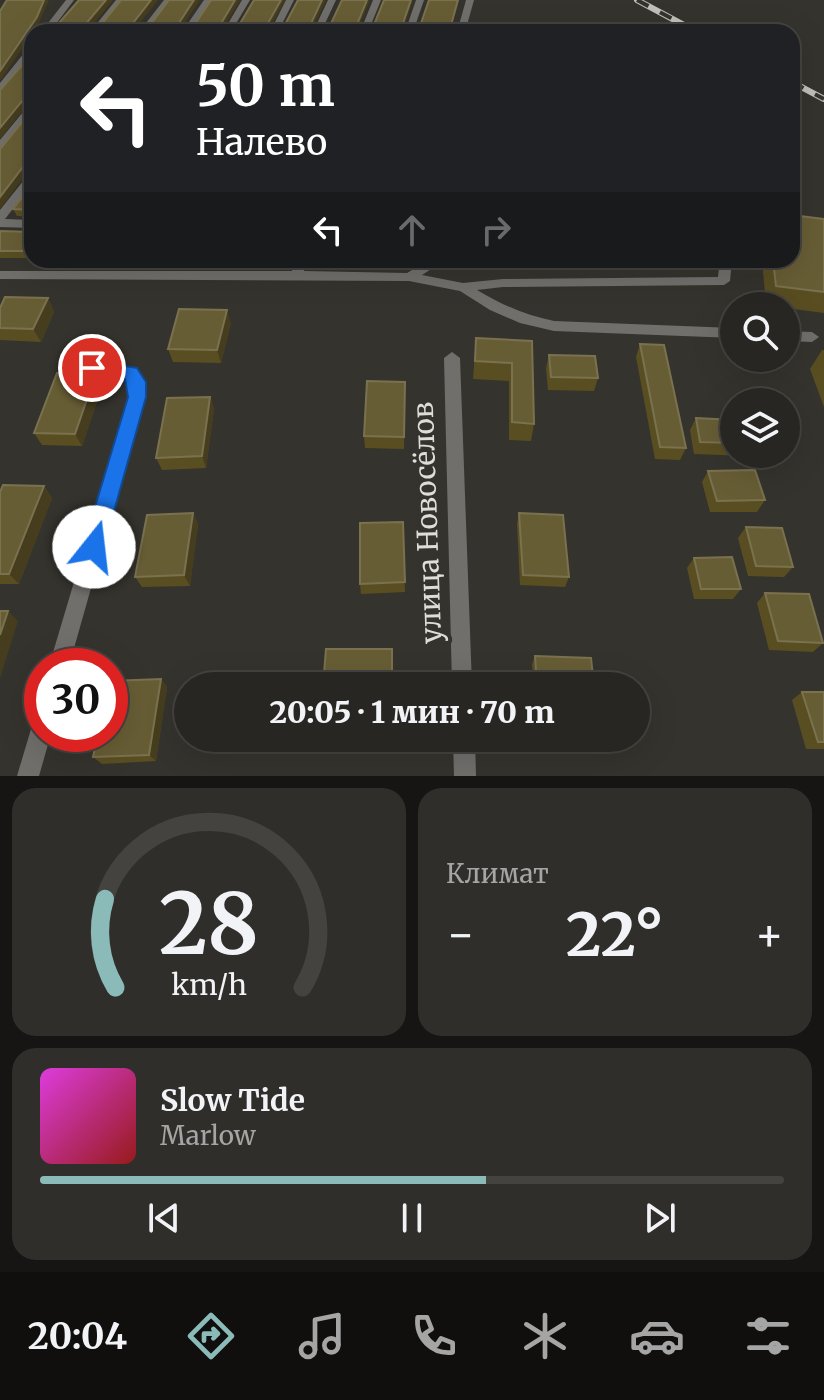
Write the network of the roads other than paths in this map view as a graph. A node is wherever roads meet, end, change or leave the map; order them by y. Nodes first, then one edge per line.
1 (70, 0) edge
2 (120, 0) edge
3 (168, 0) edge
4 (208, 0) edge
5 (246, 0) edge
6 (290, 0) edge
7 (332, 0) edge
8 (377, 0) edge
9 (420, 0) edge
10 (470, 0) edge
11 (51, 24) edge
12 (100, 24) edge
13 (149, 24) edge
14 (192, 24) edge
15 (232, 24) edge
16 (278, 24) edge
17 (321, 24) edge
18 (367, 24) edge
19 (412, 24) edge
20 (463, 24) edge
21 (24, 59) edge
22 (0, 89) edge
23 (24, 118) edge
24 (0, 147) edge
25 (24, 188) edge
26 (0, 220) edge
27 (24, 223) edge
28 (298, 268) edge
29 (425, 268) edge
30 (725, 268) edge
31 (0, 275) edge
32 (298, 275) junction
33 (409, 277) junction
34 (463, 287) junction
35 (720, 332) edge
36 (800, 337) edge
37 (812, 337) dead end
38 (452, 358) dead end
39 (68, 367) dead end
40 (137, 397) joint
41 (64, 648) edge
42 (462, 672) edge
43 (35, 752) edge
44 (464, 752) edge
45 (28, 776) edge
46 (465, 776) edge

1 - 11 lane
2 - 12 lane
3 - 13 lane
4 - 14 lane
5 - 15 lane
6 - 16 lane
7 - 17 lane
8 - 18 lane
9 - 19 lane
10 - 20 lane
21 - 22 lane
23 - 24 lane
25 - 26 lane
26 - 27 lane
28 - 32 lane
29 - 33 lane
30 - 34 lane
31 - 32 lane
32 - 33 lane
33 - 34 lane
34 - 35 lane
36 - 37 lane
38 - 42 street, улица Новосёлов
39 - 40 lane
40 - 41 street
43 - 45 street
44 - 46 street

